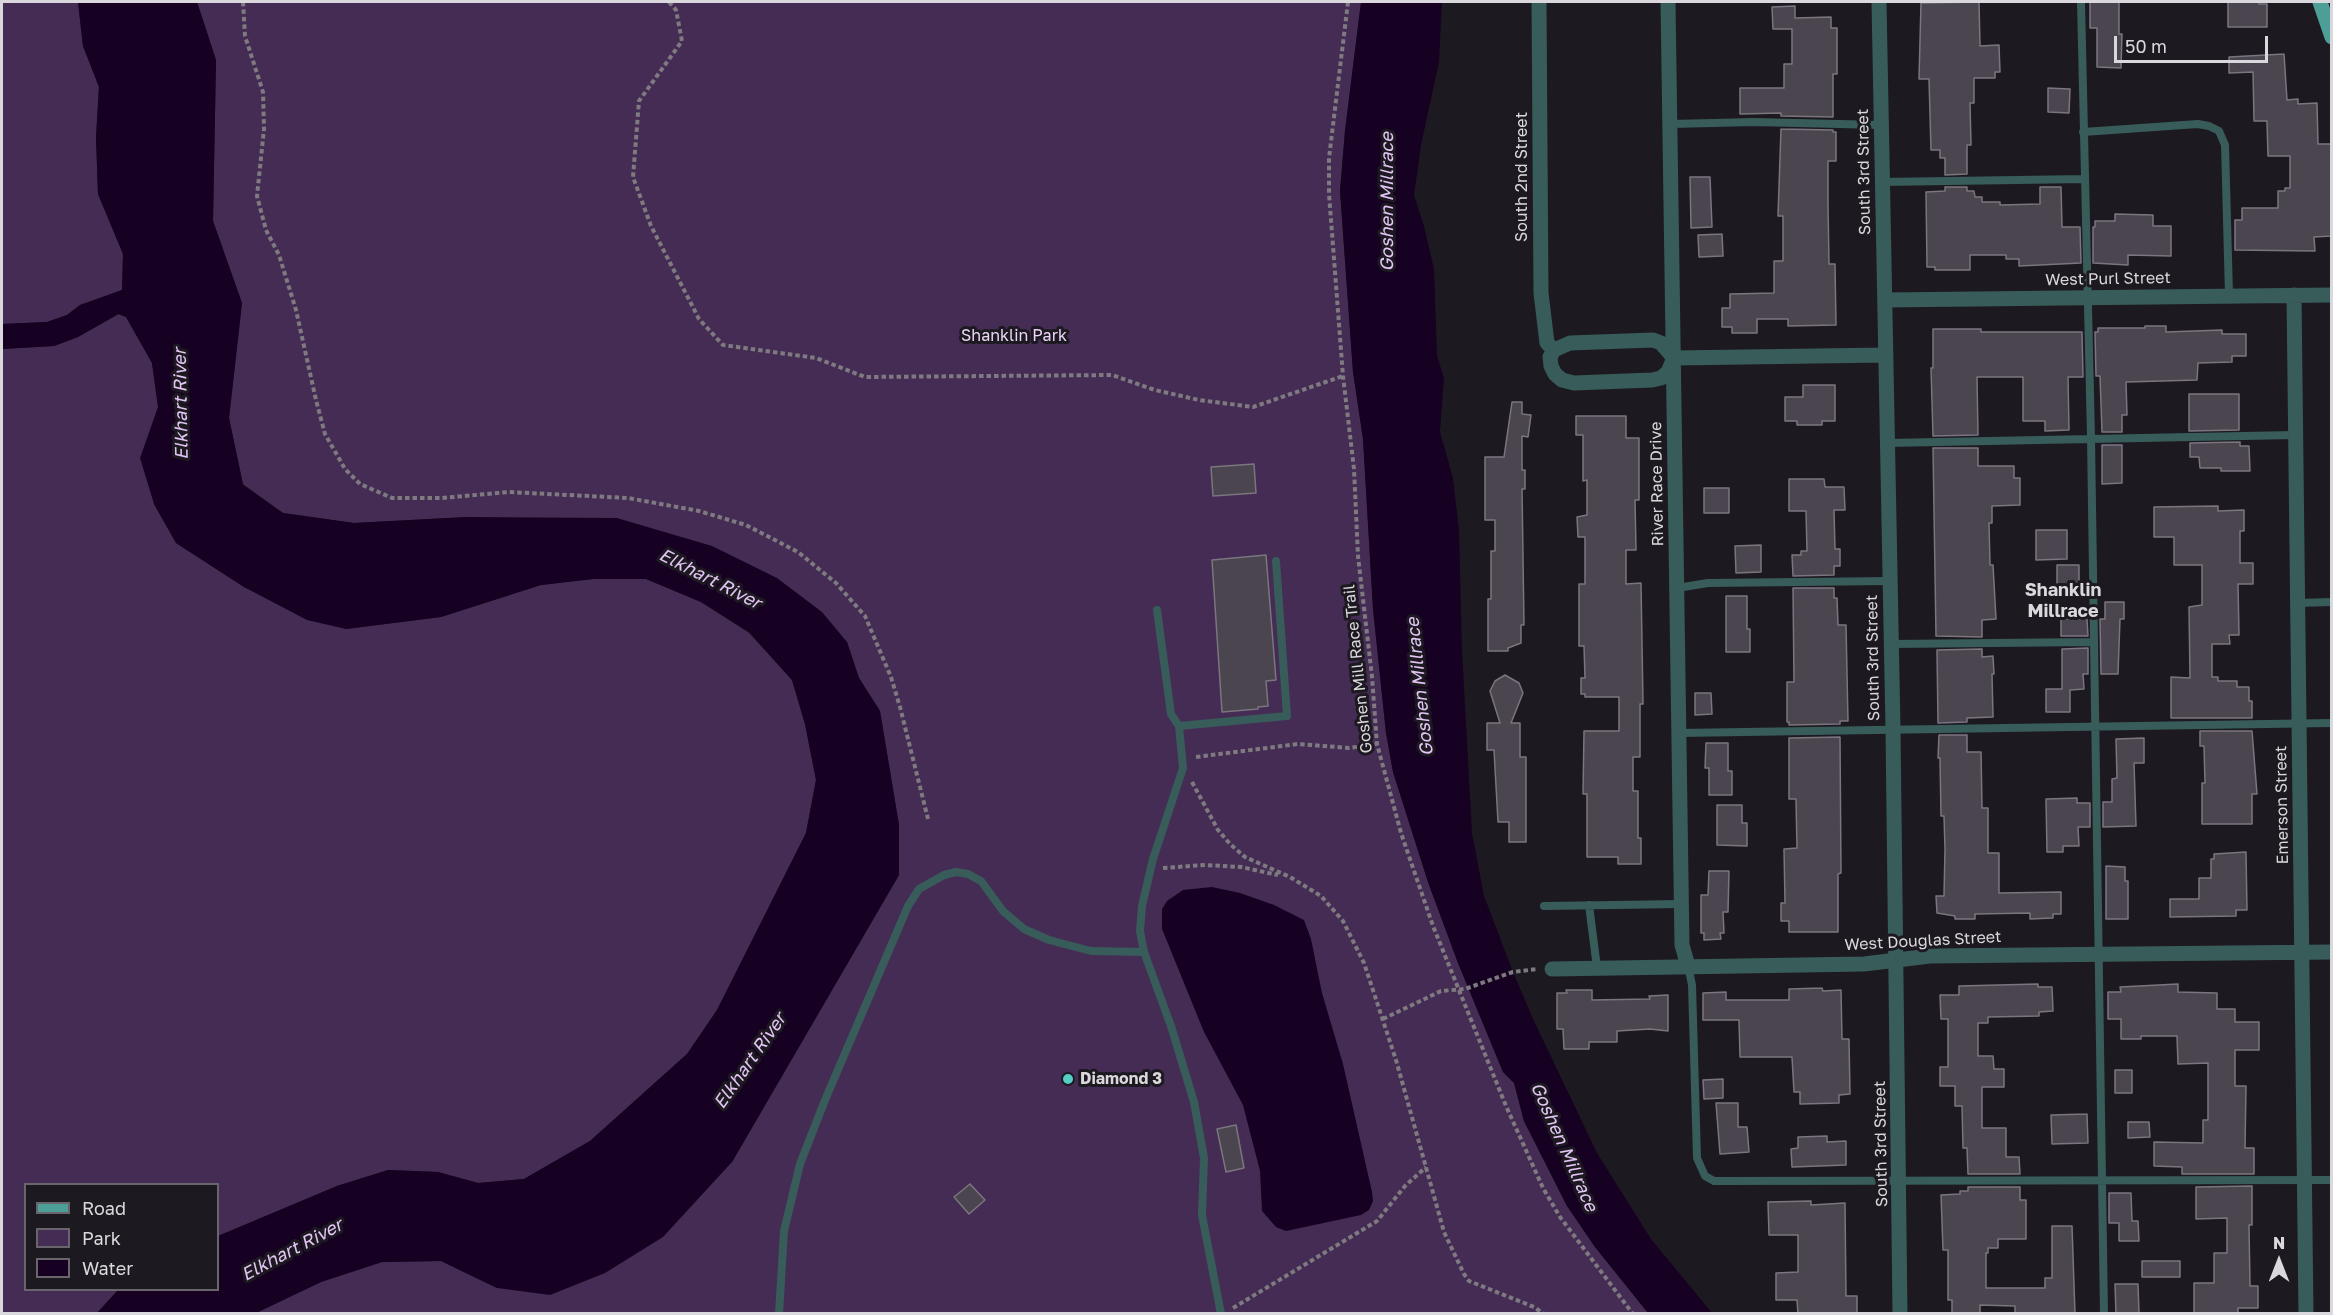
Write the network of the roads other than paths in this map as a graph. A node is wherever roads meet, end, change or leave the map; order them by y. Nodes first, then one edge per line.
1 (1539, 2) edge
2 (1668, 2) edge
3 (1879, 2) edge
4 (2081, 2) edge
5 (2325, 12) edge
6 (2331, 37) edge
7 (1670, 124) junction
8 (1881, 125) junction
9 (2083, 132) junction
10 (2084, 179) junction
11 (1882, 182) junction
12 (2229, 295) junction
13 (2294, 295) junction
14 (2331, 295) edge
15 (2086, 298) junction
16 (1884, 300) junction
17 (1554, 350) junction
18 (1886, 355) junction
19 (1674, 358) junction
20 (2294, 435) junction
21 (2091, 438) junction
22 (1887, 443) junction
23 (1275, 561) dead end
24 (1890, 580) junction
25 (1677, 588) junction
26 (2331, 602) edge
27 (2297, 603) junction
28 (1157, 610) dead end
29 (2094, 642) junction
30 (1891, 644) junction
31 (2298, 723) junction
32 (2331, 723) edge
33 (2095, 725) junction
34 (1179, 726) junction
35 (1893, 729) junction
36 (1679, 733) junction
37 (1682, 904) junction
38 (1589, 905) junction
39 (1544, 906) dead end
40 (1144, 952) junction
41 (2302, 952) junction
42 (2331, 952) edge
43 (2099, 953) junction
44 (1896, 960) junction
45 (1688, 966) junction
46 (1598, 968) junction
47 (1552, 969) dead end
48 (2304, 1180) junction
49 (2331, 1180) edge
50 (1899, 1182) junction
51 (2101, 1182) junction
52 (778, 1314) edge
53 (1223, 1314) edge
54 (1900, 1314) edge
55 (2104, 1314) edge
56 (2306, 1314) edge

1 - 17 street, South 2nd Street
2 - 7 street, River Race Drive
3 - 8 street, South 3rd Street
4 - 9 lane
5 - 6 main road
7 - 8 lane
7 - 19 street, River Race Drive
8 - 11 street, South 3rd Street
9 - 10 lane
9 - 12 lane
10 - 11 lane
10 - 15 lane
11 - 16 street, South 3rd Street
12 - 13 street, West Purl Street
12 - 15 street, West Purl Street
13 - 14 street, West Purl Street
13 - 20 street, Emerson Street
15 - 16 street, West Purl Street
15 - 21 lane
16 - 18 street, South 3rd Street
17 - 19 street
17 - 19 street, South 2nd Street
18 - 19 street
18 - 22 street, South 3rd Street
19 - 25 street, River Race Drive
20 - 21 lane
20 - 27 street, Emerson Street
21 - 22 lane
21 - 29 lane
22 - 24 street, South 3rd Street
23 - 34 lane
24 - 25 lane
24 - 30 street, South 3rd Street
25 - 36 street, River Race Drive
26 - 27 lane
27 - 31 street, Emerson Street
28 - 34 lane
29 - 30 lane
29 - 33 lane
30 - 35 street, South 3rd Street
31 - 32 lane
31 - 33 lane
31 - 41 street, Emerson Street
33 - 35 lane
33 - 43 lane
34 - 40 lane
35 - 36 lane
35 - 44 street, South 3rd Street
36 - 37 street, River Race Drive
37 - 38 lane
37 - 45 street, River Race Drive
38 - 39 lane
38 - 46 lane
40 - 52 lane
40 - 53 lane
41 - 42 street, West Douglas Street
41 - 43 street, West Douglas Street
41 - 48 street, Emerson Street
43 - 44 street, West Douglas Street
43 - 51 lane
44 - 45 street, West Douglas Street
44 - 50 street, South 3rd Street
45 - 46 street, West Douglas Street
45 - 50 lane
46 - 47 street, West Douglas Street
48 - 49 lane
48 - 51 lane
48 - 56 street, Emerson Street
50 - 51 lane
50 - 54 street, South 3rd Street
51 - 55 lane

